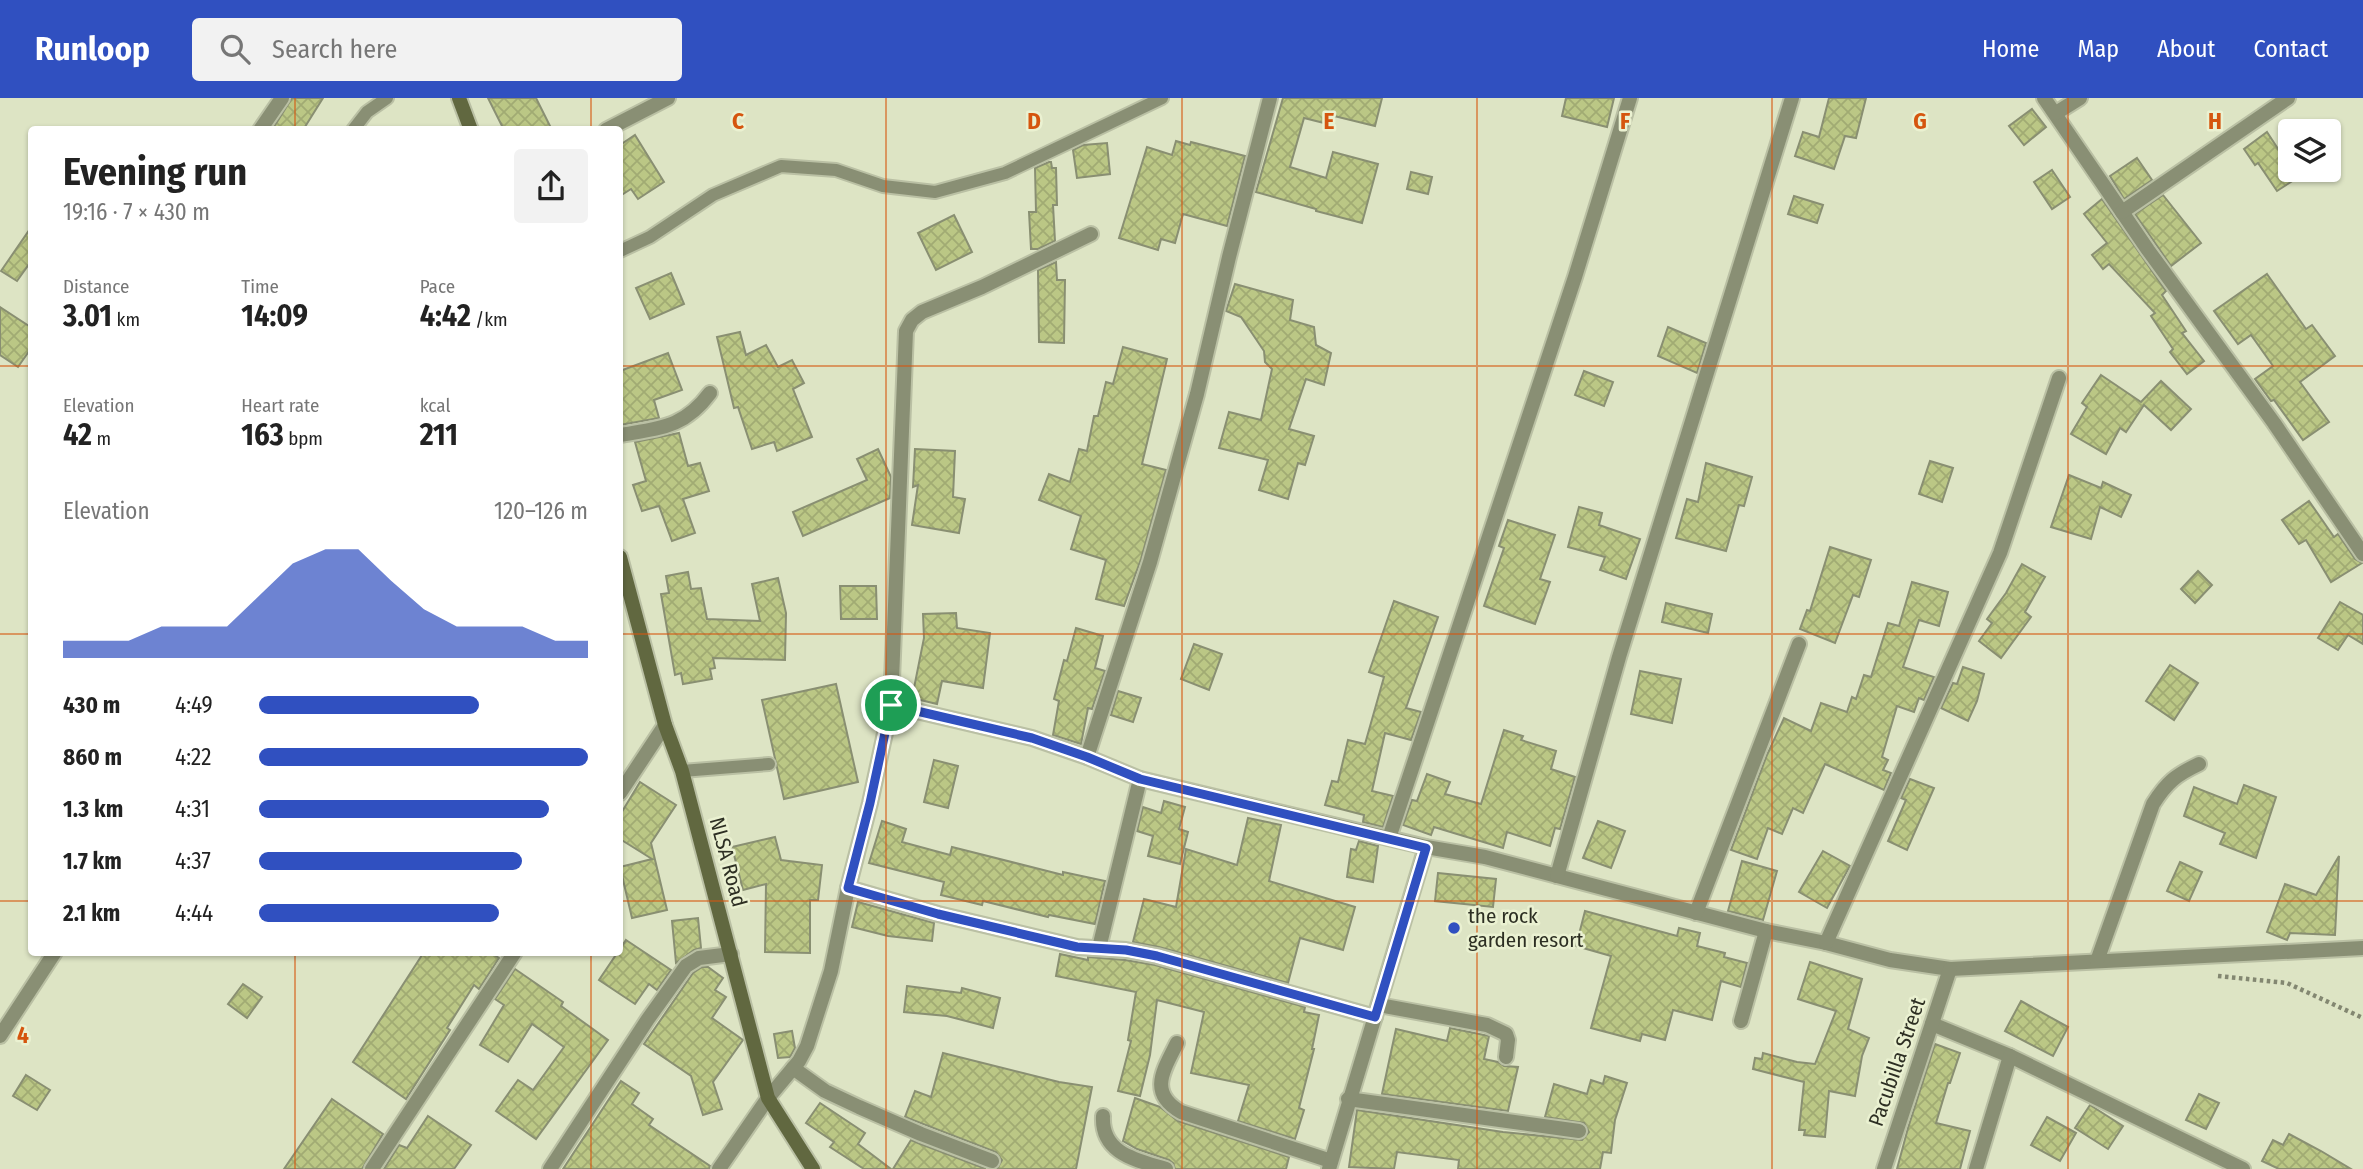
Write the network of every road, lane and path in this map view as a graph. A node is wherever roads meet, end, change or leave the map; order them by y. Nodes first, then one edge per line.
1 (282, 98) edge
2 (387, 98) edge
3 (459, 98) edge
4 (668, 98) edge
5 (1162, 98) edge
6 (1270, 98) edge
7 (1630, 98) edge
8 (1792, 98) edge
9 (2044, 98) edge
10 (2080, 98) edge
11 (2288, 98) edge
12 (2056, 113) junction
13 (263, 126) edge
14 (356, 126) edge
15 (470, 126) edge
16 (614, 126) edge
17 (2122, 212) junction
18 (1091, 233) dead end
19 (623, 250) edge
20 (2059, 378) dead end
21 (710, 393) dead end
22 (623, 435) edge
23 (2363, 554) edge
24 (623, 568) edge
25 (1799, 644) dead end
26 (891, 705) junction
27 (665, 725) junction
28 (1087, 757) junction
29 (769, 764) dead end
30 (2199, 764) dead end
31 (682, 771) junction
32 (1140, 779) junction
33 (623, 788) edge
34 (1389, 838) junction
35 (1426, 848) junction
36 (1557, 876) junction
37 (848, 888) junction
38 (1696, 913) junction
39 (1766, 931) junction
40 (1826, 943) junction
41 (1099, 948) junction
42 (2363, 948) edge
43 (731, 954) junction
44 (52, 956) edge
45 (512, 956) edge
46 (2097, 961) junction
47 (1950, 969) junction
48 (2206, 975) dead end
49 (1377, 1011) junction
50 (2363, 1018) edge
51 (1741, 1021) dead end
52 (1932, 1024) junction
53 (0, 1036) edge
54 (1177, 1044) dead end
55 (2010, 1055) junction
56 (1506, 1056) dead end
57 (793, 1068) junction
58 (768, 1098) junction
59 (1348, 1099) junction
60 (1103, 1116) dead end
61 (1580, 1131) dead end
62 (992, 1161) dead end
63 (1330, 1165) edge
64 (372, 1169) edge
65 (550, 1169) edge
66 (719, 1169) edge
67 (813, 1169) edge
68 (1166, 1169) edge
69 (1884, 1169) edge
70 (1976, 1169) edge
71 (2243, 1169) edge

1 - 13 street
2 - 14 lane
3 - 15 main road
4 - 16 street
5 - 19 lane
6 - 28 street
7 - 34 street
8 - 36 street
9 - 12 street
10 - 12 street
11 - 17 street
12 - 17 street
17 - 23 street
18 - 26 street
20 - 40 street
21 - 22 street
24 - 27 main road, NLSA Road
25 - 38 street
26 - 28 street
26 - 37 street
27 - 31 main road, NLSA Road
27 - 33 street
28 - 32 street
29 - 31 lane
30 - 46 street
31 - 43 main road, NLSA Road
32 - 34 street
32 - 41 street
34 - 35 street
35 - 36 street
35 - 49 street
36 - 38 street
37 - 41 street
37 - 57 street
38 - 39 street
39 - 40 street
39 - 51 street
40 - 47 street
41 - 49 street
42 - 46 street
43 - 58 main road, NLSA Road
43 - 65 street
44 - 53 street
45 - 64 street
46 - 47 street
47 - 52 street, Pacubilla Street
48 - 50 path
49 - 56 street
49 - 59 street
52 - 55 street
52 - 69 street, Pacubilla Street
54 - 63 street
55 - 70 street
55 - 71 street
57 - 58 street
57 - 62 street
58 - 66 street
58 - 67 main road, NLSA Road
59 - 61 street
59 - 63 street
60 - 68 street

